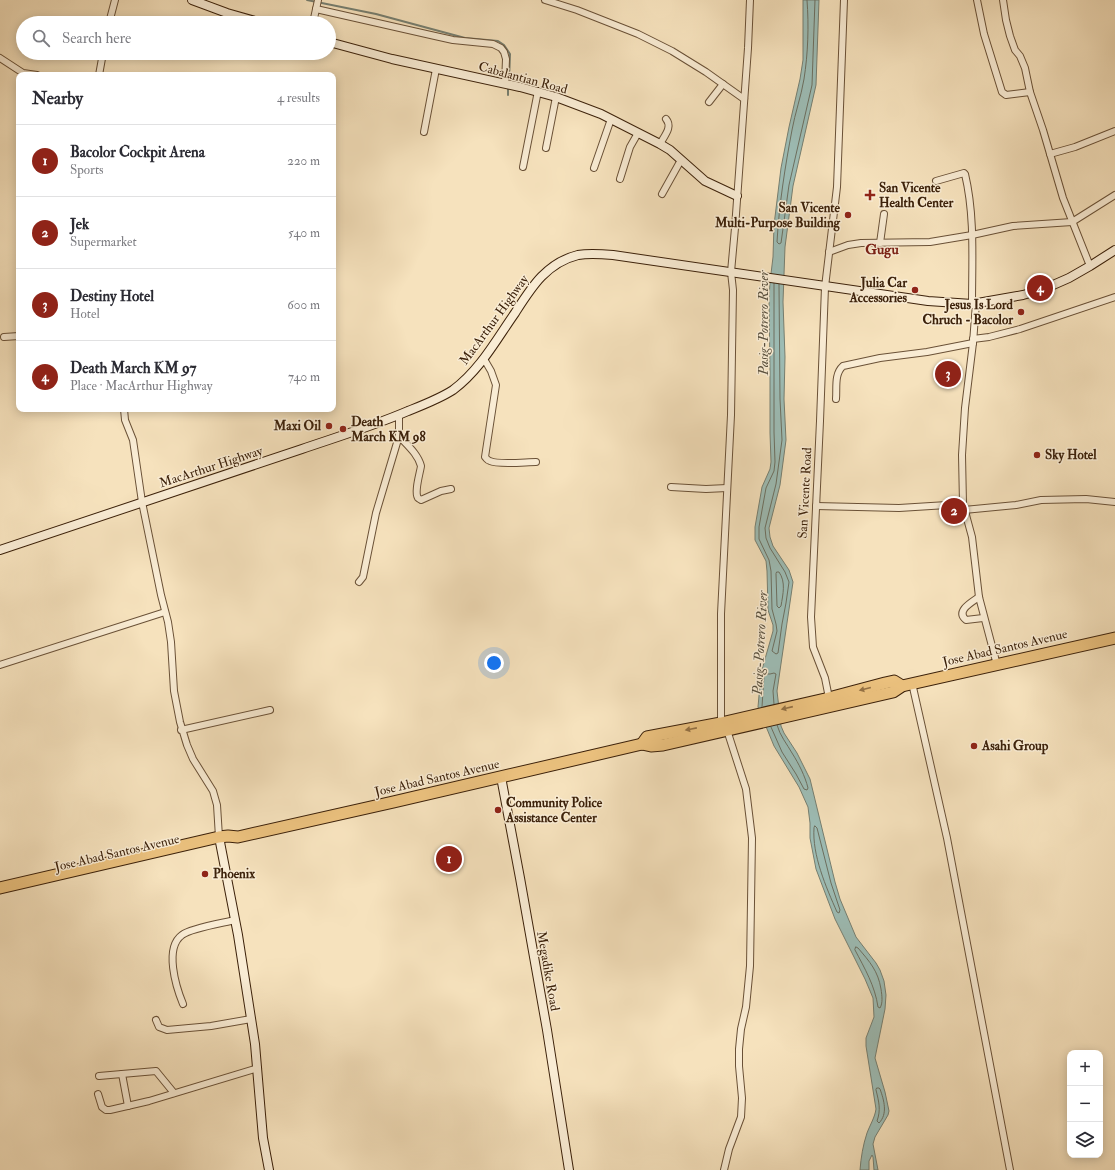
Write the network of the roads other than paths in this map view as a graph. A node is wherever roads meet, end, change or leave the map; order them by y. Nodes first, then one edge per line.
1 (115, 0) edge
2 (192, 0) edge
3 (545, 0) edge
4 (750, 0) edge
5 (844, 0) edge
6 (977, 0) edge
7 (1003, 0) edge
8 (317, 5) edge
9 (111, 16) edge
10 (238, 16) edge
11 (315, 16) edge
12 (336, 44) edge
13 (0, 58) edge
14 (102, 60) edge
15 (436, 69) junction
16 (21, 72) edge
17 (100, 72) edge
18 (505, 84) junction
19 (723, 84) junction
20 (538, 91) junction
21 (1030, 92) junction
22 (556, 97) junction
23 (744, 99) junction
24 (709, 102) dead end
25 (611, 119) junction
26 (666, 119) dead end
27 (1115, 131) edge
28 (424, 132) dead end
29 (638, 133) junction
30 (660, 144) junction
31 (546, 148) dead end
32 (1050, 154) junction
33 (682, 160) junction
34 (523, 167) dead end
35 (594, 168) dead end
36 (620, 179) dead end
37 (936, 181) dead end
38 (662, 194) dead end
39 (1115, 195) edge
40 (737, 196) junction
41 (884, 214) dead end
42 (1072, 222) junction
43 (972, 235) junction
44 (880, 243) junction
45 (1115, 250) edge
46 (829, 252) junction
47 (1090, 266) junction
48 (732, 273) junction
49 (824, 287) junction
50 (1115, 296) edge
51 (974, 304) junction
52 (16, 336) edge
53 (4, 337) dead end
54 (973, 341) junction
55 (484, 359) junction
56 (836, 399) dead end
57 (124, 412) edge
58 (399, 415) junction
59 (399, 436) junction
60 (536, 462) dead end
61 (671, 487) dead end
62 (727, 488) junction
63 (451, 489) dead end
64 (142, 502) junction
65 (1115, 502) edge
66 (816, 506) junction
67 (964, 507) junction
68 (0, 550) edge
69 (359, 582) dead end
70 (979, 597) junction
71 (165, 612) junction
72 (984, 618) junction
73 (1115, 638) edge
74 (0, 665) edge
75 (997, 665) junction
76 (907, 685) junction
77 (827, 702) junction
78 (270, 710) dead end
79 (727, 726) junction
80 (181, 730) junction
81 (501, 777) junction
82 (220, 841) junction
83 (0, 888) edge
84 (0, 894) edge
85 (235, 920) junction
86 (183, 1004) dead end
87 (251, 1019) junction
88 (156, 1020) dead end
89 (258, 1068) junction
90 (122, 1074) junction
91 (99, 1076) dead end
92 (174, 1093) junction
93 (98, 1094) dead end
94 (128, 1106) junction
95 (269, 1170) edge
96 (568, 1170) edge
97 (724, 1170) edge
98 (1010, 1170) edge

1 - 9 street
2 - 10 main road
3 - 19 street
4 - 23 street
5 - 46 street, San Vicente Road
6 - 21 street
7 - 21 street
8 - 11 street
8 - 18 street
12 - 15 main road, Cabalantian Road
13 - 16 street
14 - 17 street
15 - 18 main road, Cabalantian Road
15 - 28 street
18 - 20 main road, Cabalantian Road
19 - 23 street
19 - 24 street
20 - 22 main road, Cabalantian Road
20 - 34 street
21 - 32 street
22 - 25 main road, Cabalantian Road
22 - 31 street
23 - 40 street
25 - 29 main road, Cabalantian Road
25 - 35 street
26 - 30 street
27 - 32 street
29 - 30 main road, Cabalantian Road
29 - 36 street
30 - 33 main road, Cabalantian Road
32 - 42 street
33 - 38 street
33 - 40 main road, Cabalantian Road
37 - 43 street
39 - 42 street
40 - 48 street
41 - 44 street
42 - 43 street
42 - 47 street
43 - 44 street
43 - 51 street
44 - 46 street
45 - 47 main road, MacArthur Highway
46 - 49 street, San Vicente Road
47 - 51 main road, MacArthur Highway
48 - 49 main road, MacArthur Highway
48 - 55 main road, MacArthur Highway
48 - 62 street
49 - 51 main road, MacArthur Highway
49 - 66 street, San Vicente Road
50 - 54 street
51 - 54 street
52 - 53 street
54 - 56 street
54 - 67 street
55 - 58 main road, MacArthur Highway
55 - 60 street
57 - 64 street
58 - 59 street
58 - 64 main road, MacArthur Highway
59 - 63 street
59 - 69 street
61 - 62 street
62 - 79 street
64 - 68 main road, MacArthur Highway
64 - 71 street
65 - 67 street
66 - 67 street
66 - 77 street, San Vicente Road
67 - 70 street
70 - 72 street
70 - 72 street
71 - 74 street
71 - 80 street
72 - 75 street
73 - 75 highway, Jose Abad Santos Avenue
75 - 76 highway, Jose Abad Santos Avenue
76 - 77 highway, Jose Abad Santos Avenue
76 - 98 street
77 - 79 highway, Jose Abad Santos Avenue
78 - 80 street
79 - 81 highway, Jose Abad Santos Avenue
79 - 97 street
80 - 82 street
81 - 82 highway, Jose Abad Santos Avenue
81 - 96 main road, Megadike Road
82 - 83 highway, Jose Abad Santos Avenue
82 - 84 highway, Jose Abad Santos Avenue
82 - 85 main road
85 - 86 street
85 - 87 main road
87 - 88 street
87 - 89 main road
89 - 92 street
89 - 95 main road
90 - 91 street
90 - 92 street
90 - 94 street
92 - 94 street
93 - 94 street

